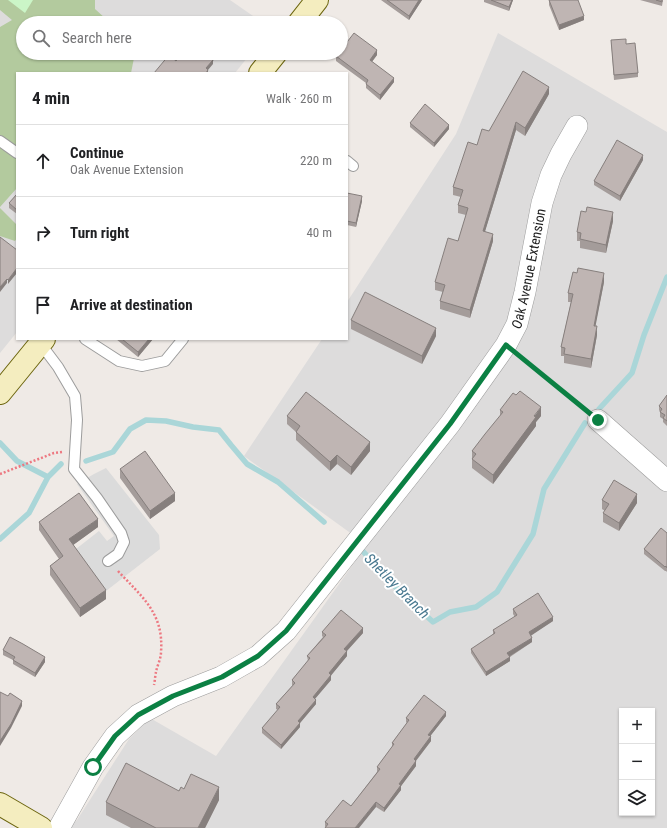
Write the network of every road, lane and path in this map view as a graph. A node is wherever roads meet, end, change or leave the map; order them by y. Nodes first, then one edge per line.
1 (317, 0) edge
2 (304, 16) edge
3 (270, 60) edge
4 (261, 72) edge
5 (577, 126) dead end
6 (0, 141) edge
7 (16, 153) edge
8 (87, 340) edge
9 (182, 340) edge
10 (42, 341) edge
11 (506, 345) junction
12 (0, 393) edge
13 (598, 420) joint
14 (75, 451) junction
15 (0, 474) edge
16 (667, 481) edge
17 (108, 561) joint
18 (154, 686) dead end
19 (0, 804) edge
20 (40, 828) edge
21 (59, 828) edge

1 - 2 main road
3 - 4 main road
5 - 11 street, Oak Avenue Extension
6 - 7 lane
8 - 9 lane
10 - 12 main road
10 - 14 lane
11 - 13 path
11 - 21 street, Oak Avenue Extension
13 - 16 street
14 - 15 path
14 - 17 lane
17 - 18 path
19 - 20 main road

